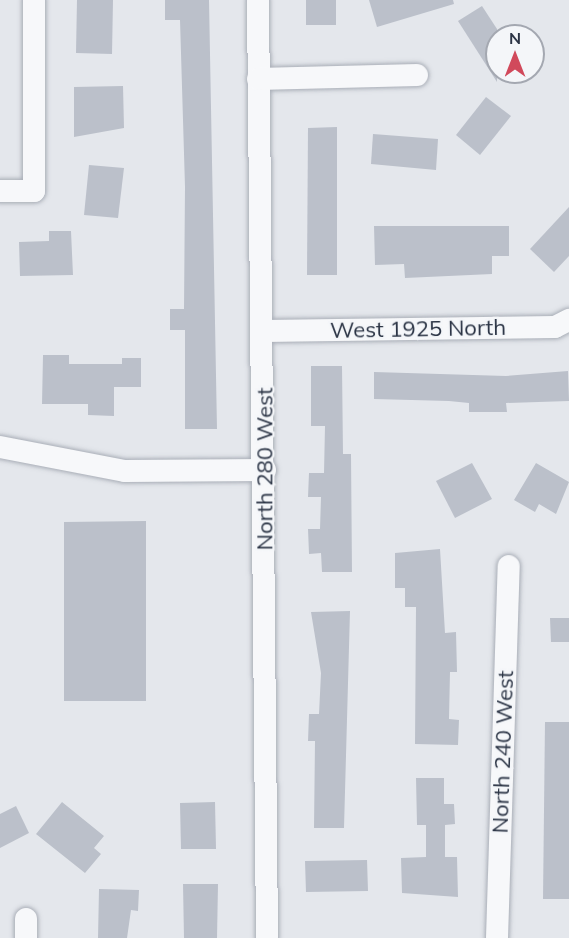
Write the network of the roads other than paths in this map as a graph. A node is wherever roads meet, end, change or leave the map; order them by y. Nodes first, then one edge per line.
1 (34, 0) edge
2 (258, 0) edge
3 (417, 75) dead end
4 (258, 79) junction
5 (0, 190) edge
6 (569, 320) edge
7 (264, 331) junction
8 (0, 447) edge
9 (265, 471) junction
10 (509, 566) dead end
11 (267, 938) edge
12 (497, 938) edge

1 - 5 street
2 - 4 street, North 280 West
3 - 4 street
4 - 7 street, North 280 West
6 - 7 street, West 1925 North
7 - 9 street, North 280 West
8 - 9 street
9 - 11 street, North 280 West
10 - 12 street, North 240 West

